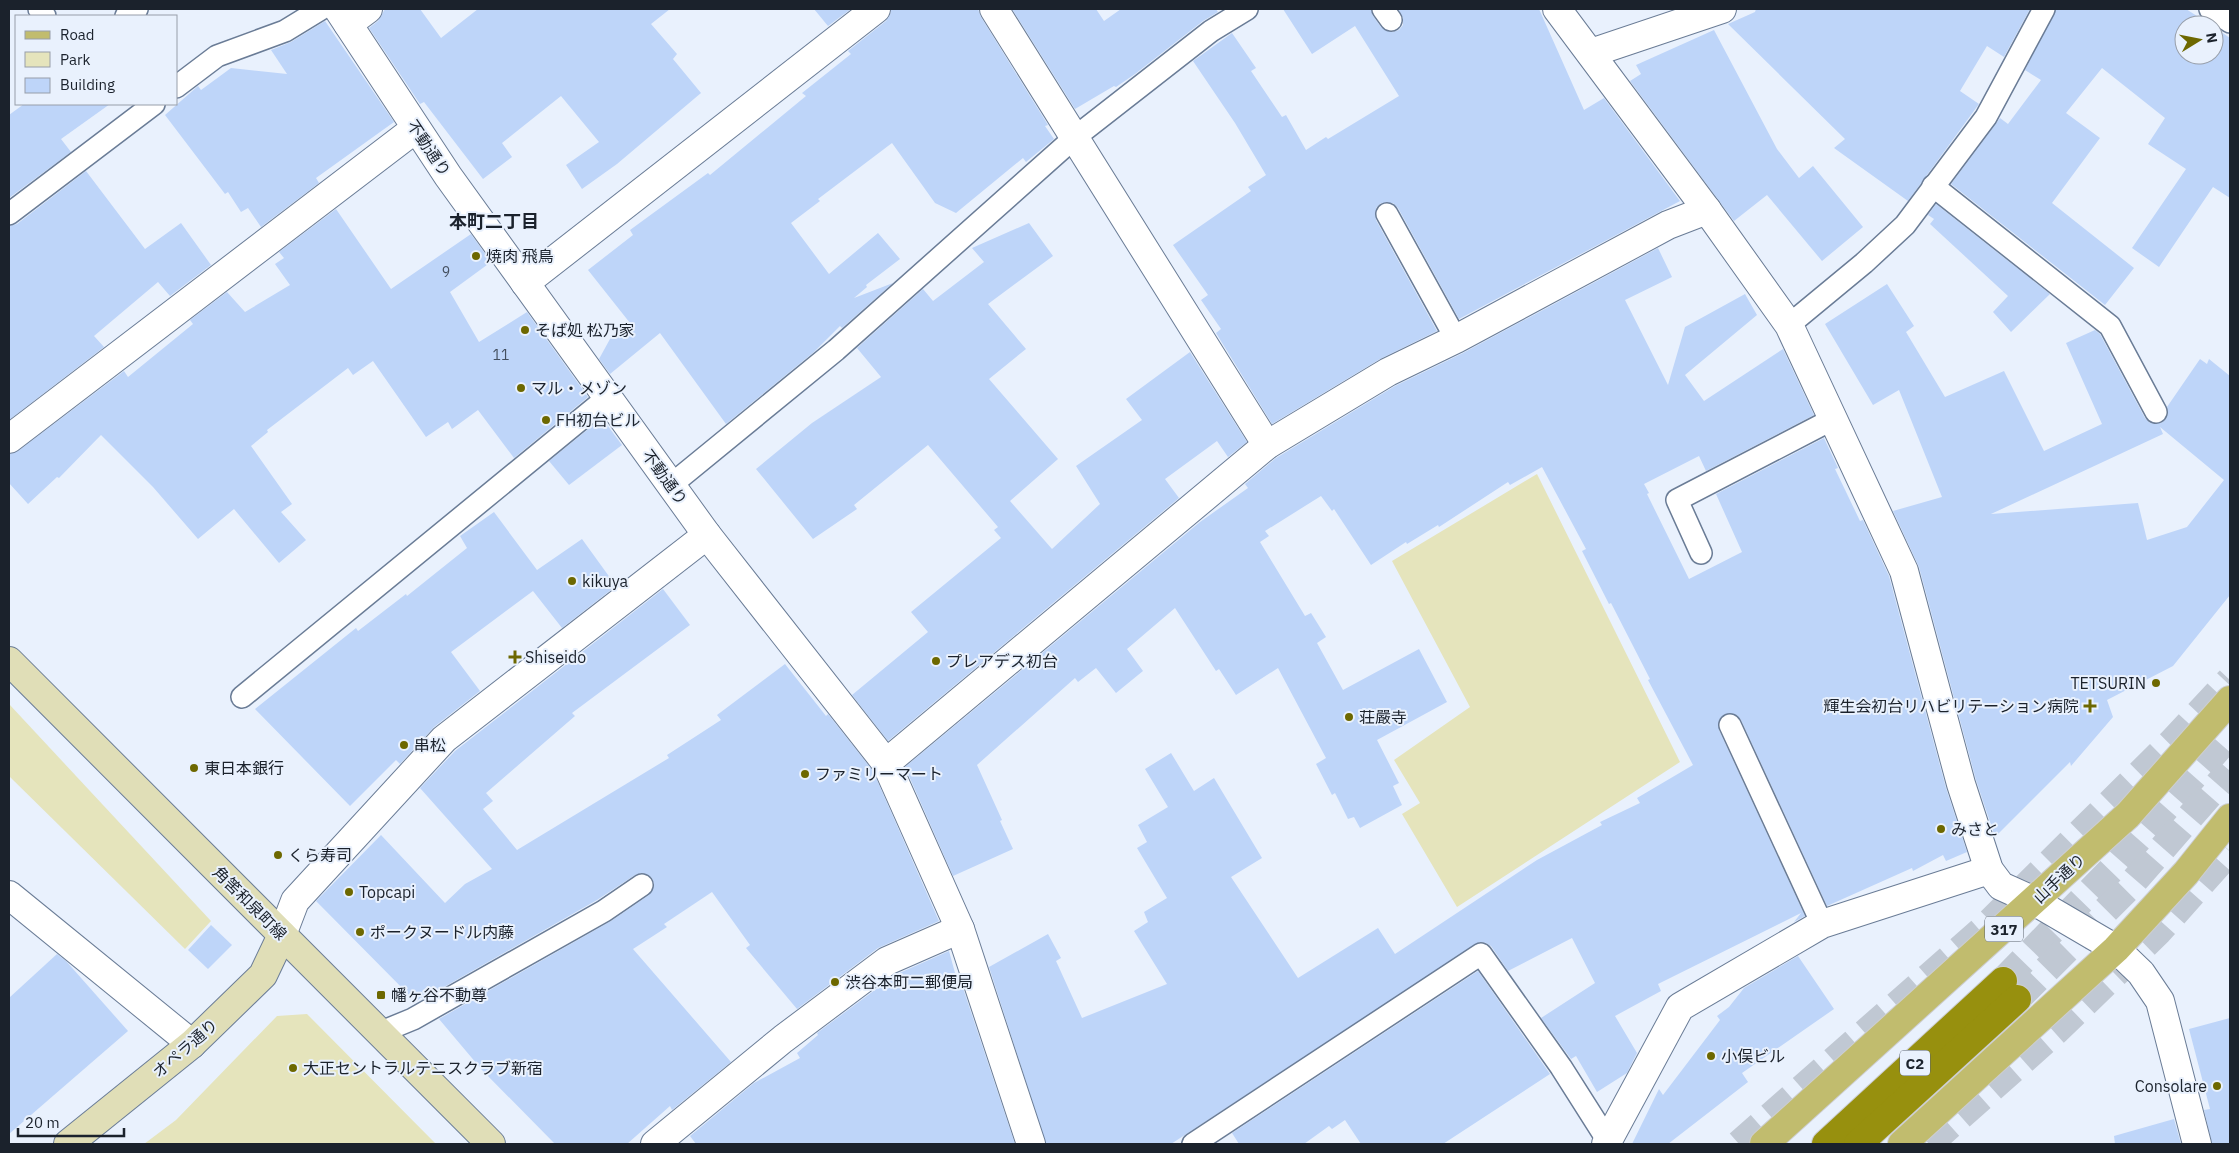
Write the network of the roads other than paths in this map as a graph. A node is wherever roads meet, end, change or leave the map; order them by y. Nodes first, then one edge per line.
1 (321, 9) edge
2 (876, 9) edge
3 (1247, 9) edge
4 (1557, 9) edge
5 (1722, 9) edge
6 (2044, 9) edge
7 (2210, 9) edge
8 (997, 10) edge
9 (351, 14) edge
10 (2230, 22) edge
11 (1591, 53) junction
12 (178, 85) edge
13 (153, 105) edge
14 (416, 129) junction
15 (1074, 138) junction
16 (1934, 186) junction
17 (1707, 210) junction
18 (9, 214) edge
19 (1387, 214) dead end
20 (525, 283) junction
21 (1789, 325) junction
22 (1456, 339) junction
23 (608, 397) junction
24 (2156, 412) dead end
25 (1833, 419) junction
26 (9, 439) edge
27 (1267, 445) junction
28 (671, 485) junction
29 (707, 535) junction
30 (1701, 552) dead end
31 (9, 661) edge
32 (242, 696) dead end
33 (2230, 700) edge
34 (1730, 725) dead end
35 (886, 764) junction
36 (2230, 818) edge
37 (1989, 870) junction
38 (642, 885) dead end
39 (9, 895) edge
40 (2034, 901) junction
41 (1822, 924) junction
42 (960, 929) junction
43 (282, 935) junction
44 (2116, 949) junction
45 (379, 1033) junction
46 (192, 1044) junction
47 (1607, 1143) edge
48 (68, 1144) edge
49 (491, 1144) edge
50 (655, 1144) edge
51 (1031, 1144) edge
52 (1193, 1144) edge
53 (1764, 1144) edge
54 (1826, 1144) edge
55 (1858, 1144) edge
56 (1902, 1144) edge
57 (2198, 1144) edge

1 - 12 lane
2 - 20 street
3 - 15 lane
4 - 11 street
5 - 11 street
6 - 16 lane
7 - 10 lane
8 - 15 street
9 - 14 street, 不動通り
11 - 17 street
13 - 18 lane
14 - 20 street, 不動通り
14 - 26 street
15 - 27 street
15 - 28 lane
16 - 21 lane
16 - 24 lane
17 - 21 street
17 - 22 street
19 - 22 lane
20 - 23 street, 不動通り
21 - 25 street
22 - 27 street
23 - 28 street, 不動通り
23 - 32 lane
25 - 30 lane
25 - 37 street
27 - 35 street
28 - 29 street, 不動通り
29 - 35 street, 不動通り
29 - 43 street
31 - 43 main road, 角筈和泉町線
33 - 40 main road, 山手通り / 317
34 - 41 lane
35 - 42 street, 不動通り
36 - 44 main road
37 - 40 street
37 - 41 street
38 - 45 lane
39 - 46 street
40 - 44 street
40 - 53 main road, 山手通り / 317
41 - 47 street
42 - 50 street
42 - 51 street, 不動通り
43 - 45 main road, 角筈和泉町線
43 - 46 main road, オペラ通り
44 - 56 main road
44 - 57 street
45 - 49 main road, 角筈和泉町線
46 - 48 main road, オペラ通り
47 - 52 lane
54 - 55 highway, C2

